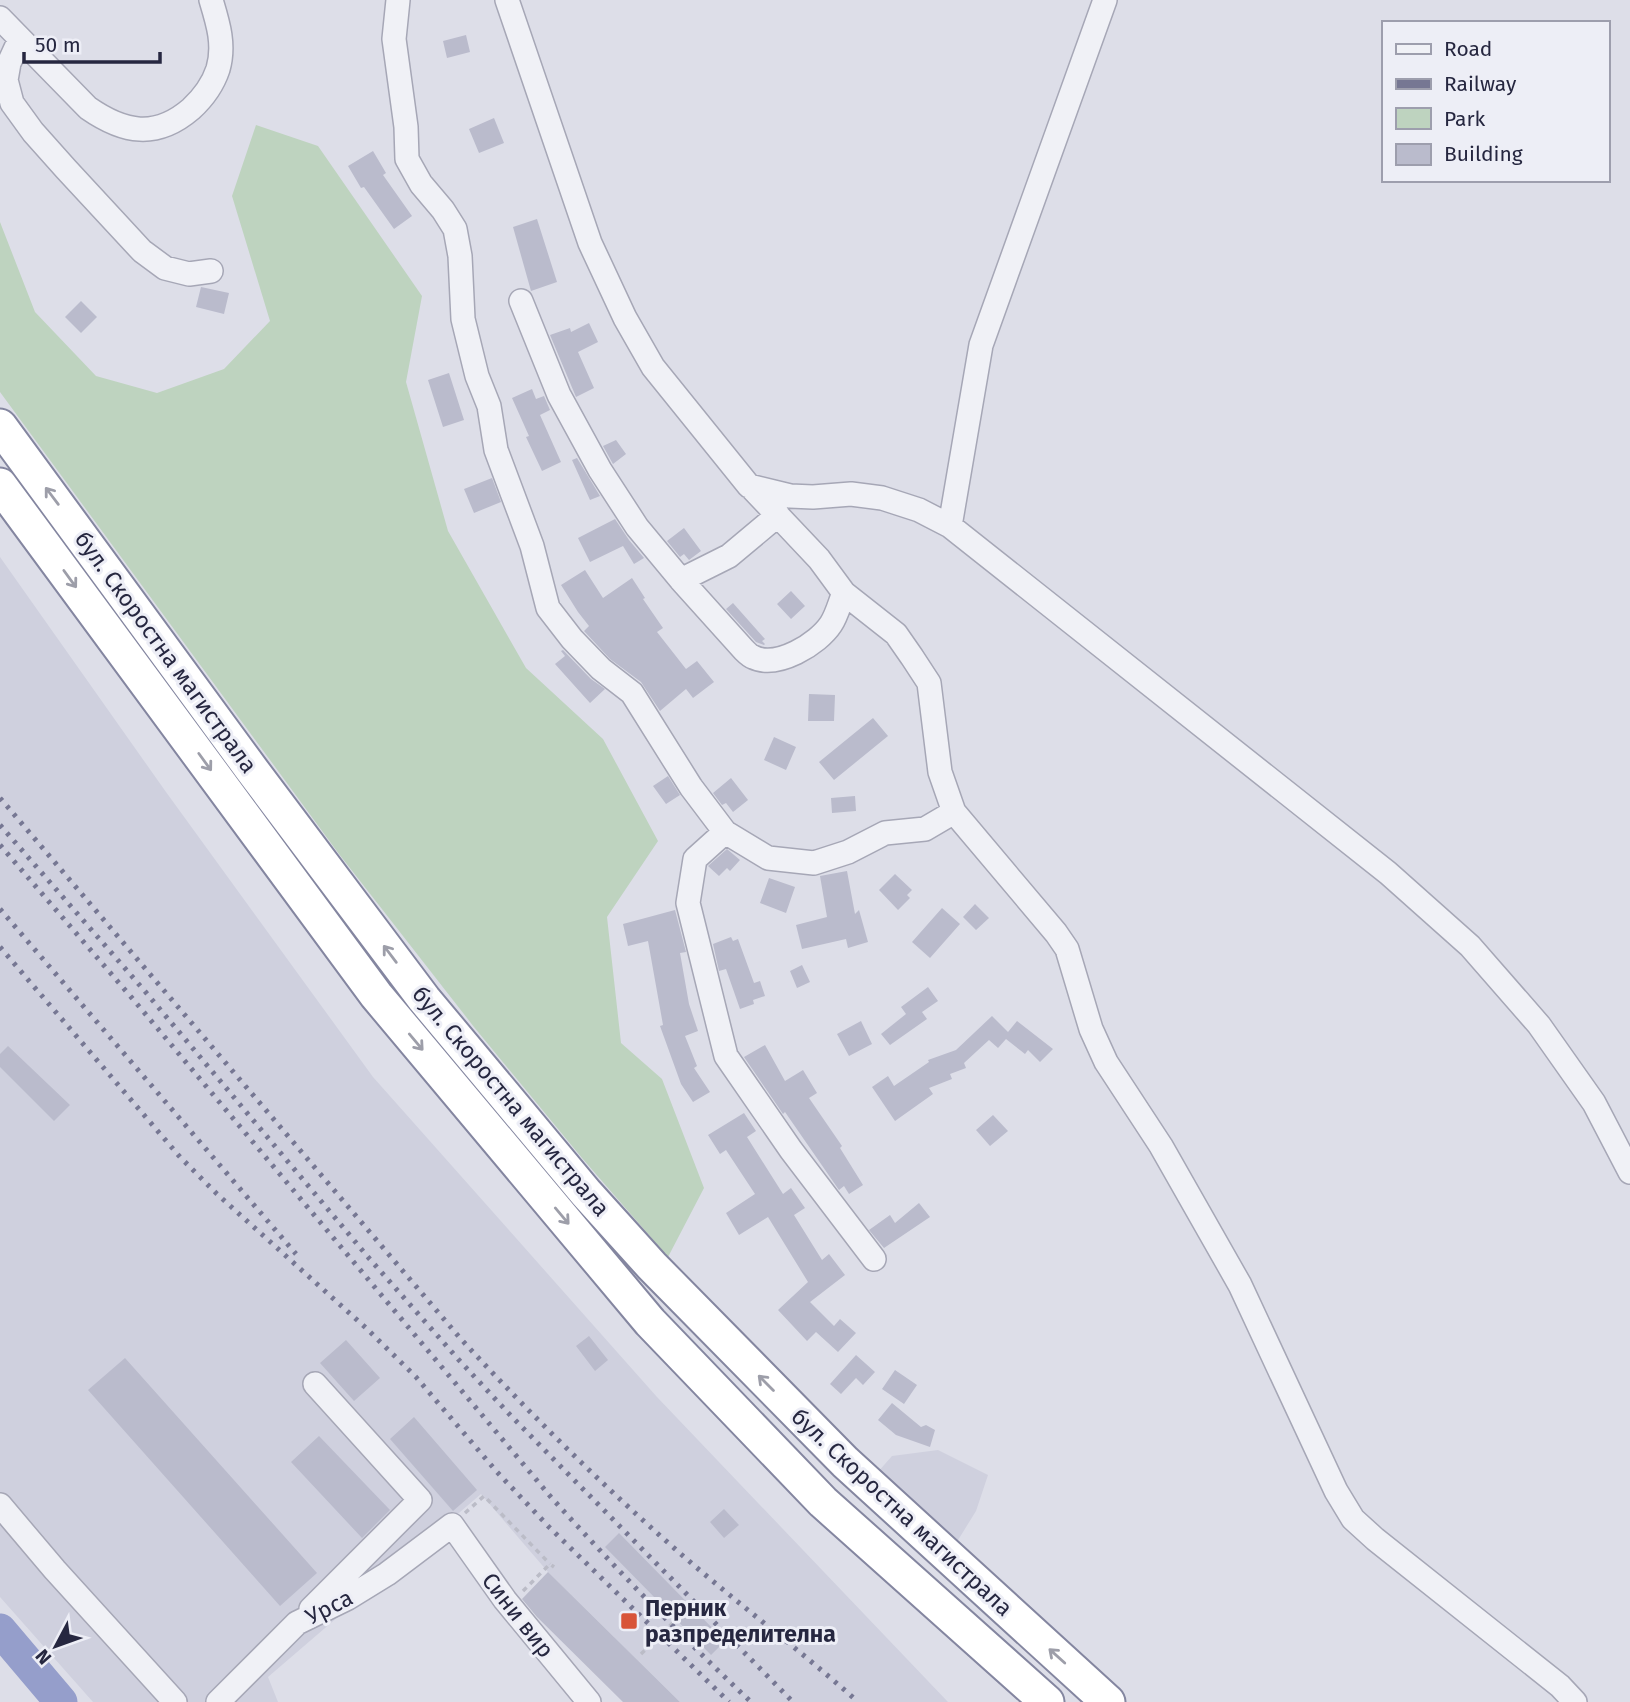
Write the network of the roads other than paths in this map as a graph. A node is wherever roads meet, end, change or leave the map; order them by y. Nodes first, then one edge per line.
1 (211, 0) edge
2 (397, 0) edge
3 (507, 0) edge
4 (1105, 0) edge
5 (0, 18) edge
6 (20, 39) junction
7 (211, 271) dead end
8 (521, 301) dead end
9 (0, 426) edge
10 (0, 485) edge
11 (750, 486) junction
12 (778, 515) junction
13 (950, 526) junction
14 (681, 580) junction
15 (844, 593) junction
16 (954, 812) junction
17 (725, 832) junction
18 (1630, 1172) edge
19 (874, 1259) dead end
20 (315, 1384) dead end
21 (0, 1505) edge
22 (459, 1519) joint
23 (297, 1623) junction
24 (175, 1702) edge
25 (218, 1702) edge
26 (589, 1702) edge
27 (1046, 1702) edge
28 (1108, 1702) edge
29 (1575, 1702) edge

1 - 6 street
2 - 17 street
3 - 11 street
4 - 13 street
5 - 6 street
6 - 7 street
8 - 14 street
28 -> 9 highway, бул. Скоростна магистрала
10 -> 27 highway, бул. Скоростна магистрала
11 - 12 street
11 - 13 street
12 - 14 street
12 - 15 street
13 - 18 street
14 - 15 street
15 - 16 street
16 - 17 street
16 - 29 street
17 - 19 street
20 - 23 street
21 - 24 street
22 - 23 street, Урса
22 - 26 street, Сини вир
23 - 25 street, Урса

